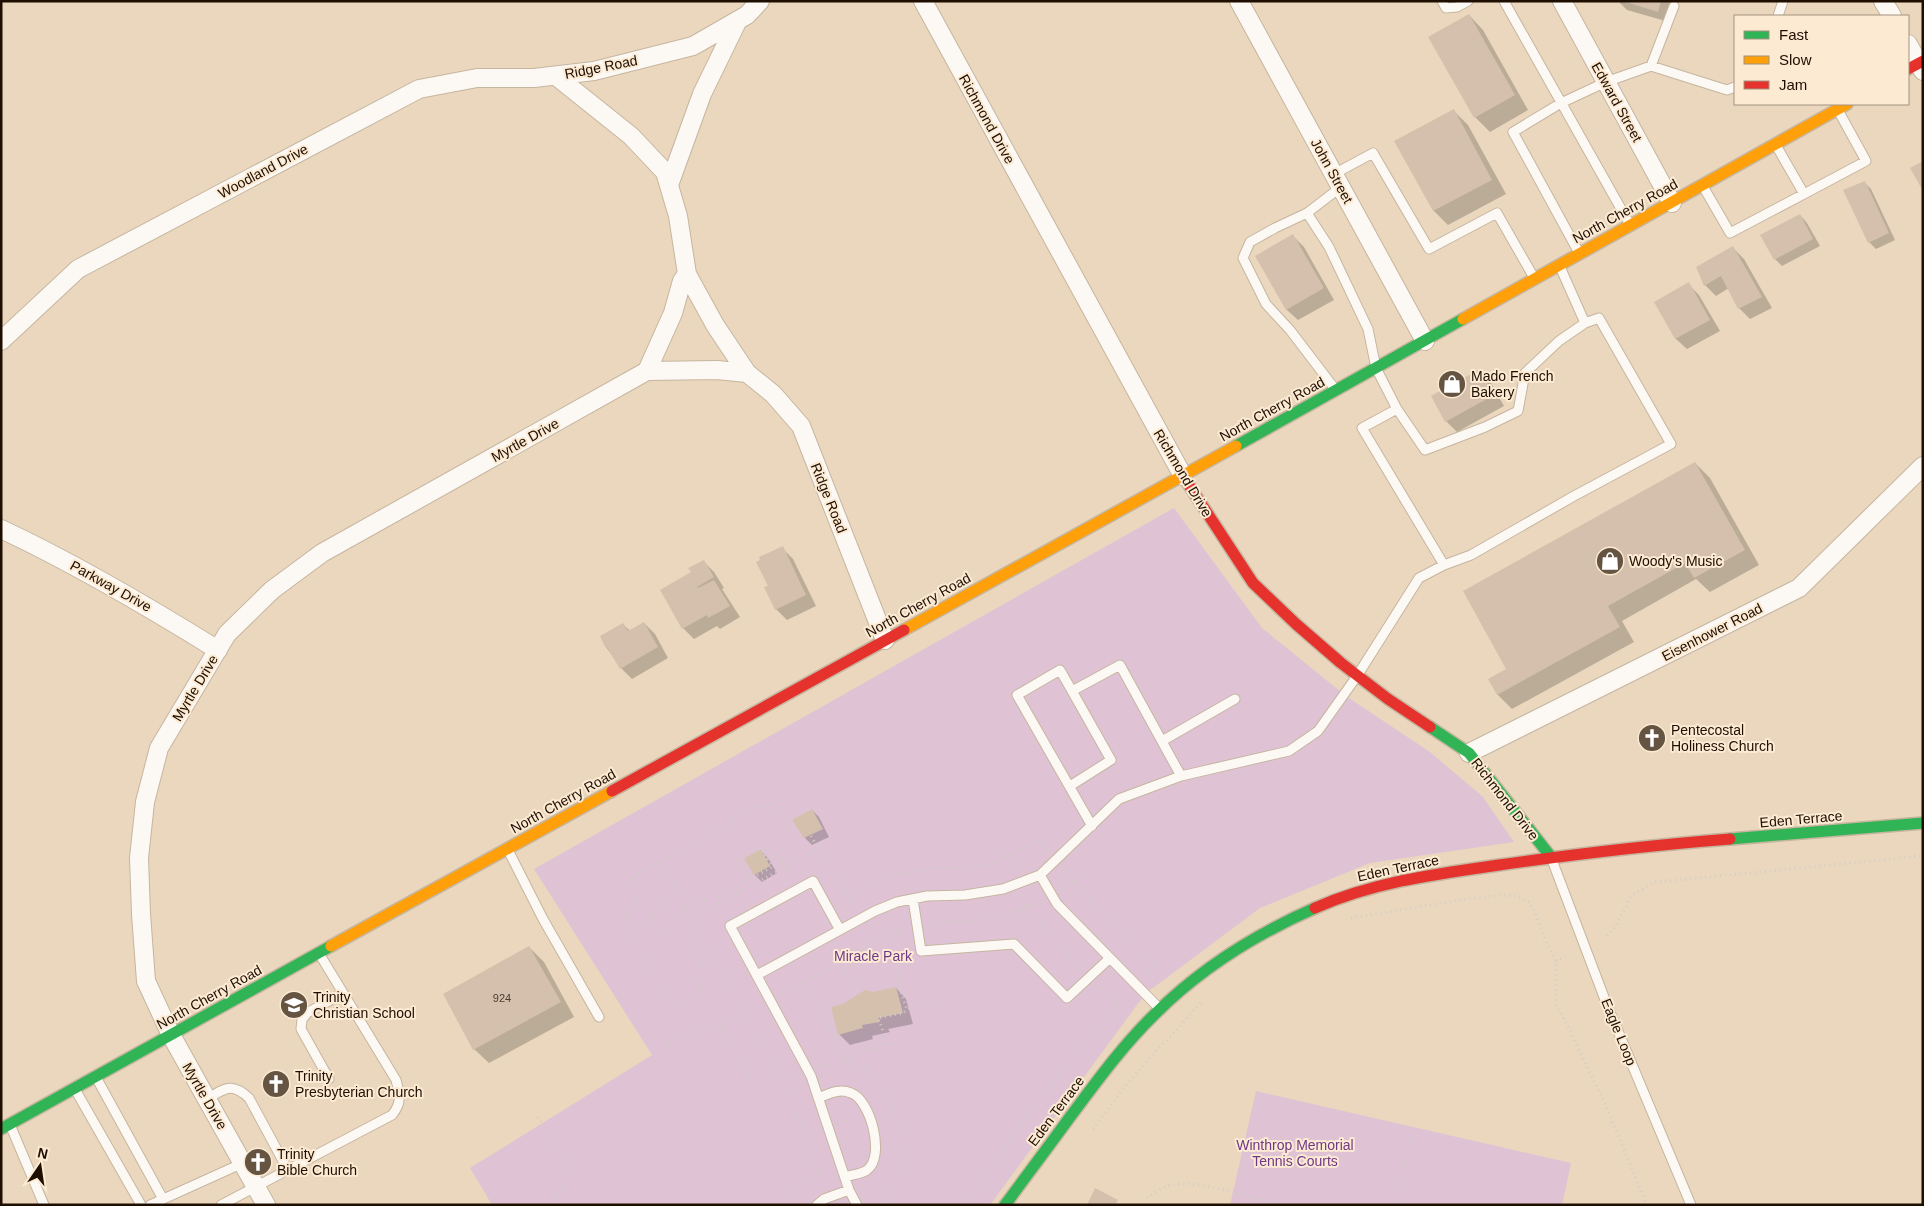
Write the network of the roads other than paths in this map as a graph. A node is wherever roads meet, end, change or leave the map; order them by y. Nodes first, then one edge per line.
1 (760, 1) edge
2 (923, 1) edge
3 (1239, 1) edge
4 (1442, 1) edge
5 (1468, 1) edge
6 (1504, 1) edge
7 (1562, 1) edge
8 (1783, 1) edge
9 (1883, 1) edge
10 (1674, 6) dead end
11 (1778, 15) edge
12 (1891, 15) edge
13 (738, 20) junction
14 (1909, 46) edge
15 (1651, 66) junction
16 (1918, 66) edge
17 (556, 76) junction
18 (1606, 82) junction
19 (1734, 87) edge
20 (1561, 103) junction
21 (1842, 106) edge
22 (1775, 145) junction
23 (1338, 181) junction
24 (669, 185) junction
25 (1702, 186) junction
26 (1804, 194) junction
27 (1672, 203) junction
28 (1307, 213) junction
29 (1631, 226) junction
30 (1579, 253) junction
31 (1560, 266) junction
32 (688, 274) junction
33 (1534, 280) junction
34 (1585, 323) junction
35 (1, 341) edge
36 (1425, 341) junction
37 (1376, 368) junction
38 (647, 371) junction
39 (747, 373) junction
40 (1336, 390) junction
41 (1397, 408) junction
42 (1923, 466) edge
43 (1183, 476) junction
44 (1, 529) edge
45 (1444, 565) junction
46 (886, 640) junction
47 (218, 650) junction
48 (1357, 676) junction
49 (1072, 691) junction
50 (1235, 698) dead end
51 (1162, 741) junction
52 (1469, 753) junction
53 (1182, 776) junction
54 (1070, 786) junction
55 (1923, 823) edge
56 (1092, 826) junction
57 (508, 849) junction
58 (1551, 857) junction
59 (1040, 875) junction
60 (912, 899) junction
61 (840, 930) junction
62 (319, 954) junction
63 (1110, 958) junction
64 (756, 975) junction
65 (343, 993) junction
66 (1160, 1010) junction
67 (599, 1017) dead end
68 (171, 1035) junction
69 (96, 1077) junction
70 (329, 1079) dead end
71 (75, 1088) junction
72 (818, 1098) junction
73 (207, 1100) junction
74 (6, 1127) edge
75 (243, 1163) junction
76 (288, 1170) junction
77 (845, 1177) junction
78 (256, 1187) junction
79 (850, 1190) junction
80 (162, 1199) junction
81 (44, 1205) edge
82 (141, 1205) edge
83 (150, 1205) edge
84 (221, 1205) edge
85 (266, 1205) edge
86 (817, 1205) edge
87 (857, 1205) edge
88 (1005, 1205) edge
89 (1691, 1205) edge

1 - 13 street, Ridge Road
2 - 43 street, Richmond Drive
3 - 23 street, John Street
4 - 5 lane
6 - 20 lane
7 - 18 street, Edward Street
8 - 11 lane
9 - 12 street
10 - 15 lane
13 - 17 street, Ridge Road
13 - 24 street, Ridge Road
14 - 16 street
15 - 18 lane
15 - 19 lane
17 - 24 street, Ridge Road
17 - 35 street, Woodland Drive
18 - 20 lane
18 - 27 street, Edward Street
20 - 29 lane
20 - 30 lane
21 - 22 main road, North Cherry Road
21 - 26 lane
22 - 25 main road, North Cherry Road
22 - 26 lane
23 - 28 lane
23 - 33 lane
23 - 36 street, John Street
24 - 32 street, Ridge Road
25 - 26 lane
25 - 27 main road, North Cherry Road
27 - 29 main road, North Cherry Road
28 - 37 lane
28 - 40 lane
29 - 30 main road, North Cherry Road
30 - 31 main road, North Cherry Road
31 - 33 main road, North Cherry Road
31 - 34 lane
32 - 38 street
32 - 39 street, Ridge Road
33 - 36 main road, North Cherry Road
34 - 41 lane
34 - 45 lane
36 - 37 main road, North Cherry Road
37 - 40 main road, North Cherry Road
37 - 41 lane
38 - 39 street
38 - 47 street, Myrtle Drive
39 - 46 street, Ridge Road
40 - 43 main road, North Cherry Road
41 - 45 lane
42 - 52 street, Eisenhower Road
43 - 46 main road, North Cherry Road
43 - 48 main road, Richmond Drive
44 - 47 street, Parkway Drive
45 - 48 lane
46 - 57 main road, North Cherry Road
47 - 68 street, Myrtle Drive
48 - 52 main road, Richmond Drive
48 - 53 lane
49 - 51 lane
49 - 54 lane
49 - 54 lane
50 - 51 lane
51 - 53 lane
52 - 58 main road, Richmond Drive
53 - 56 lane
54 - 56 lane
55 - 58 main road, Eden Terrace
56 - 59 lane
57 - 62 main road, North Cherry Road
57 - 67 lane
58 - 66 main road, Eden Terrace
58 - 89 lane, Eagle Loop
59 - 60 lane
59 - 63 lane
60 - 61 lane
60 - 63 lane
61 - 64 lane
61 - 64 lane
62 - 65 lane
62 - 68 main road, North Cherry Road
63 - 66 lane
64 - 72 lane
65 - 70 lane
65 - 76 lane
66 - 88 main road, Eden Terrace
68 - 69 main road, North Cherry Road
68 - 73 street, Myrtle Drive
69 - 71 main road, North Cherry Road
69 - 80 lane
71 - 74 main road, North Cherry Road
71 - 82 lane
72 - 77 lane
72 - 77 lane
73 - 75 street, Myrtle Drive
73 - 76 lane
74 - 81 lane
75 - 78 street, Myrtle Drive
75 - 80 lane
76 - 78 lane
77 - 79 lane
78 - 84 lane
78 - 85 street, Myrtle Drive
79 - 86 lane
79 - 87 lane
80 - 83 lane

